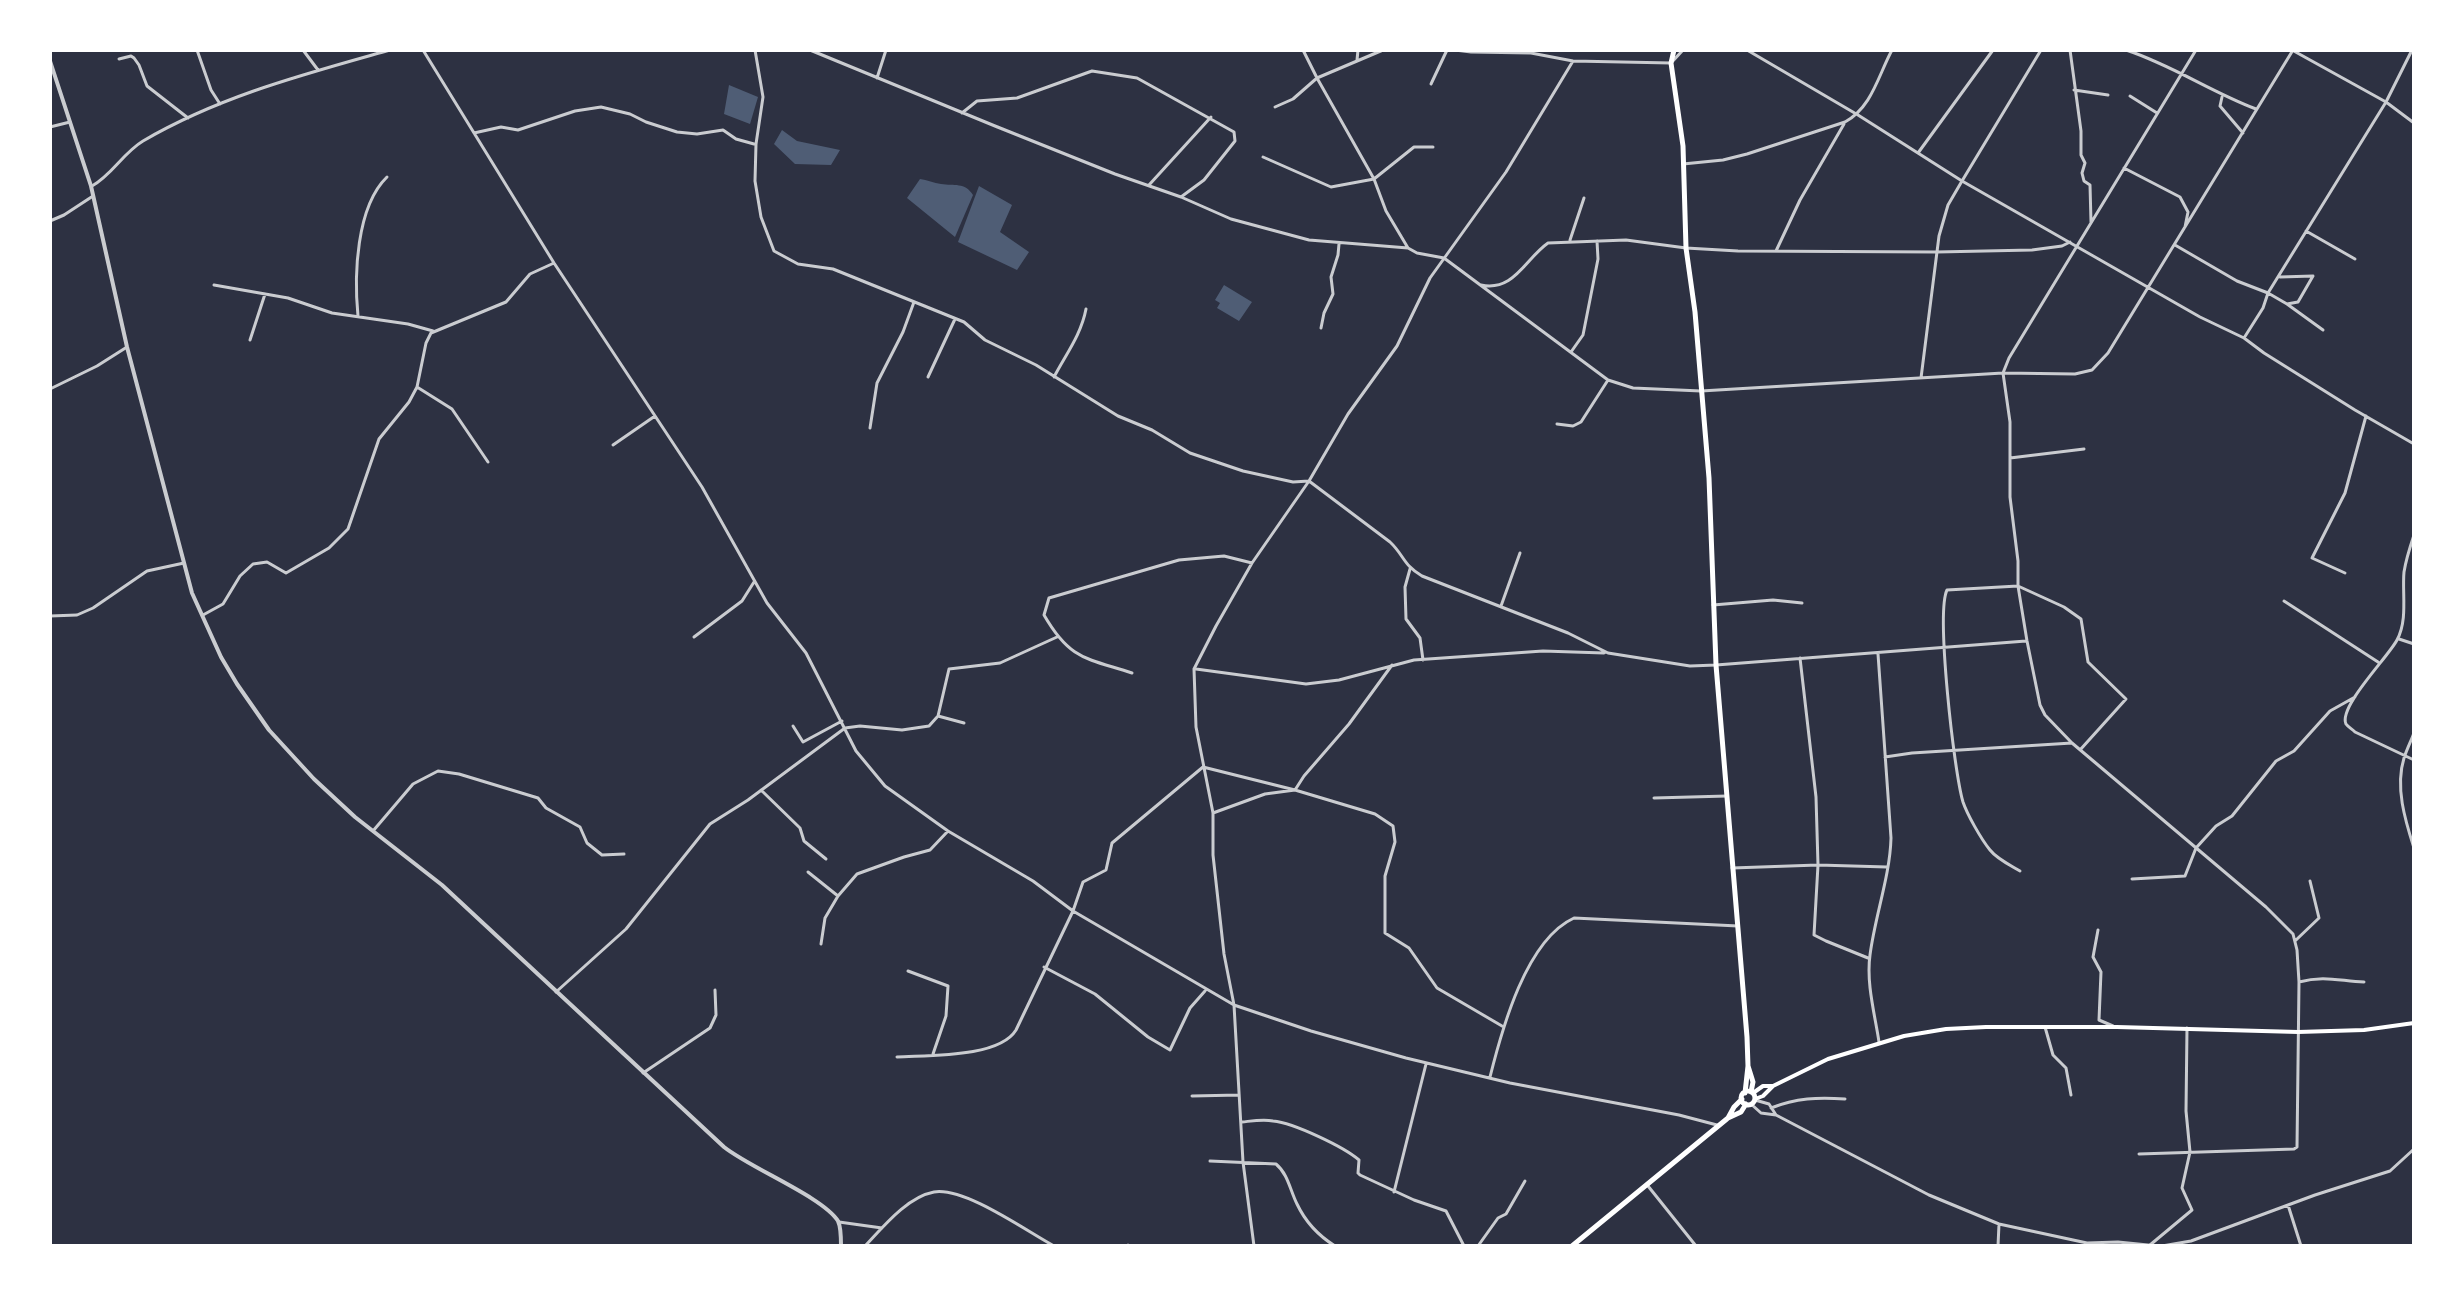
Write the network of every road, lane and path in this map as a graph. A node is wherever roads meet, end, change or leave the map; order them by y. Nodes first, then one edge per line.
1 (197, 50) edge
2 (303, 50) edge
3 (390, 50) edge
4 (423, 50) edge
5 (755, 50) edge
6 (810, 50) edge
7 (886, 50) edge
8 (1303, 50) edge
9 (1358, 50) edge
10 (1383, 50) edge
11 (1447, 50) edge
12 (1455, 50) edge
13 (1683, 50) edge
14 (1747, 50) edge
15 (1892, 50) edge
16 (1993, 50) edge
17 (2041, 50) edge
18 (2070, 50) edge
19 (2126, 50) edge
20 (2196, 50) edge
21 (2292, 50) edge
22 (2412, 50) edge
23 (1531, 51) edge
24 (1673, 51) edge
25 (119, 59) dead end
26 (1357, 60) junction
27 (50, 61) edge
28 (1573, 61) junction
29 (1671, 63) junction
30 (318, 70) junction
31 (2181, 73) junction
32 (877, 78) junction
33 (1317, 78) junction
34 (1431, 84) dead end
35 (2074, 90) junction
36 (2108, 95) dead end
37 (2130, 96) dead end
38 (2222, 97) junction
39 (2386, 102) junction
40 (220, 104) junction
41 (1275, 107) dead end
42 (2256, 109) junction
43 (962, 113) junction
44 (2157, 113) junction
45 (1858, 115) junction
46 (1211, 117) junction
47 (188, 118) junction
48 (70, 122) junction
49 (1845, 122) junction
50 (2414, 123) edge
51 (50, 127) edge
52 (474, 133) junction
53 (2243, 133) junction
54 (756, 144) junction
55 (1433, 147) dead end
56 (1918, 153) junction
57 (1263, 157) dead end
58 (1683, 164) junction
59 (2124, 168) junction
60 (387, 177) dead end
61 (1374, 179) junction
62 (1962, 181) junction
63 (1149, 185) junction
64 (91, 186) junction
65 (93, 196) junction
66 (1181, 197) junction
67 (1584, 198) dead end
68 (50, 221) edge
69 (2091, 222) junction
70 (2185, 229) junction
71 (2306, 231) junction
72 (1597, 241) junction
73 (1569, 242) junction
74 (2070, 242) junction
75 (1339, 244) junction
76 (2175, 245) junction
77 (2078, 246) junction
78 (1408, 248) junction
79 (1686, 248) junction
80 (1776, 251) junction
81 (1937, 252) junction
82 (1444, 258) junction
83 (2355, 259) dead end
84 (554, 263) junction
85 (2280, 277) junction
86 (1478, 284) junction
87 (214, 285) dead end
88 (2147, 287) junction
89 (2268, 293) junction
90 (265, 294) junction
91 (914, 302) junction
92 (2287, 304) junction
93 (1086, 309) dead end
94 (358, 316) junction
95 (955, 319) junction
96 (1321, 328) dead end
97 (2323, 330) dead end
98 (433, 331) junction
99 (2244, 338) junction
100 (250, 340) dead end
101 (127, 347) junction
102 (1570, 353) junction
103 (2003, 373) junction
104 (928, 377) dead end
105 (1054, 377) junction
106 (1921, 378) junction
107 (1608, 380) junction
108 (417, 387) junction
109 (50, 389) edge
110 (1701, 391) junction
111 (655, 416) junction
112 (2366, 416) junction
113 (1557, 424) dead end
114 (870, 428) dead end
115 (2414, 444) edge
116 (613, 445) dead end
117 (2084, 449) dead end
118 (2010, 458) junction
119 (488, 462) dead end
120 (1309, 481) junction
121 (2414, 535) edge
122 (1520, 553) dead end
123 (184, 563) junction
124 (1252, 563) junction
125 (1410, 569) junction
126 (2345, 573) dead end
127 (754, 582) junction
128 (2018, 586) junction
129 (2284, 601) dead end
130 (1802, 603) dead end
131 (1713, 605) junction
132 (1501, 607) junction
133 (50, 616) edge
134 (201, 616) junction
135 (694, 637) dead end
136 (1057, 637) junction
137 (2399, 639) junction
138 (2027, 641) junction
139 (2414, 644) edge
140 (1945, 649) junction
141 (1608, 653) junction
142 (1878, 654) junction
143 (1800, 658) junction
144 (1423, 660) junction
145 (2379, 663) junction
146 (1393, 665) junction
147 (1716, 665) junction
148 (1194, 669) junction
149 (1132, 673) dead end
150 (2355, 697) junction
151 (938, 716) junction
152 (842, 721) junction
153 (964, 723) dead end
154 (793, 726) dead end
155 (845, 728) junction
156 (2414, 733) edge
157 (2072, 743) junction
158 (1952, 750) junction
159 (2080, 750) junction
160 (2405, 756) junction
161 (1885, 757) junction
162 (2414, 760) edge
163 (1203, 767) junction
164 (761, 790) junction
165 (1295, 790) junction
166 (1727, 796) junction
167 (1654, 798) dead end
168 (1213, 813) junction
169 (2408, 830) junction
170 (373, 831) junction
171 (948, 831) junction
172 (2414, 832) edge
173 (2196, 848) junction
174 (2414, 848) edge
175 (624, 854) dead end
176 (826, 859) dead end
177 (1818, 865) junction
178 (1887, 867) junction
179 (1732, 868) junction
180 (2020, 871) dead end
181 (808, 872) dead end
182 (2132, 879) dead end
183 (2310, 881) dead end
184 (838, 896) junction
185 (1073, 911) junction
186 (1738, 926) junction
187 (2098, 930) dead end
188 (2296, 940) junction
189 (821, 944) dead end
190 (1869, 958) junction
191 (1044, 967) junction
192 (908, 971) dead end
193 (2299, 982) junction
194 (2364, 982) dead end
195 (1206, 989) junction
196 (715, 990) dead end
197 (556, 992) junction
198 (1234, 1005) junction
199 (2414, 1023) edge
200 (1502, 1026) junction
201 (2045, 1027) junction
202 (2117, 1027) junction
203 (2187, 1028) junction
204 (2298, 1032) junction
205 (1879, 1042) junction
206 (933, 1054) junction
207 (897, 1057) dead end
208 (1426, 1063) junction
209 (643, 1073) junction
210 (1490, 1078) junction
211 (1239, 1095) junction
212 (2071, 1095) dead end
213 (1192, 1096) dead end
214 (1750, 1098) junction
215 (1845, 1099) dead end
216 (1771, 1108) junction
217 (1776, 1115) junction
218 (1240, 1122) junction
219 (1720, 1126) junction
220 (2414, 1149) edge
221 (2190, 1152) junction
222 (2139, 1154) dead end
223 (1210, 1161) dead end
224 (1243, 1162) junction
225 (1525, 1181) dead end
226 (1648, 1186) junction
227 (1394, 1192) junction
228 (2288, 1205) junction
229 (839, 1222) junction
230 (1999, 1224) junction
231 (882, 1228) junction
232 (841, 1246) edge
233 (865, 1246) edge
234 (1054, 1246) edge
235 (1254, 1246) edge
236 (1335, 1246) edge
237 (1464, 1246) edge
238 (1478, 1246) edge
239 (1572, 1246) edge
240 (1696, 1246) edge
241 (1998, 1246) edge
242 (2150, 1246) edge
243 (2160, 1246) edge
244 (2301, 1246) edge

1 - 40 street
2 - 30 street
3 - 30 street
4 - 52 street
5 - 54 street
6 - 32 street
7 - 32 street
8 - 33 street
9 - 26 street
10 - 26 street
11 - 34 street
12 - 23 street
13 - 29 street
14 - 45 street
15 - 45 street
16 - 56 street
17 - 62 street
18 - 35 street
19 - 31 street
20 - 31 street
21 - 39 street
21 - 42 street
22 - 39 street
23 - 28 street
24 - 29 highway
25 - 47 street
26 - 33 street
27 - 48 street
28 - 29 street
28 - 82 street
29 - 58 highway
30 - 40 street
31 - 38 street
31 - 44 street
32 - 43 street
33 - 41 street
33 - 61 street
35 - 36 street
35 - 69 street
37 - 44 street
38 - 42 street
38 - 53 street
39 - 50 street
39 - 71 street
40 - 47 street
42 - 53 street
43 - 46 street
43 - 63 street
44 - 59 street
45 - 49 street
45 - 56 street
46 - 63 street
46 - 66 street
47 - 64 street
48 - 51 street
48 - 64 street
49 - 58 street
49 - 80 street
52 - 54 street
52 - 84 street
53 - 70 street
54 - 91 street
55 - 61 street
56 - 62 street
57 - 61 street
58 - 79 highway
59 - 69 street
59 - 70 street
60 - 94 street
61 - 78 street
62 - 74 street
62 - 81 street
63 - 66 street
64 - 65 street
65 - 68 street
65 - 101 street
66 - 75 street
67 - 73 street
69 - 77 street
70 - 76 street
71 - 83 street
71 - 85 street
72 - 73 street
72 - 79 street
72 - 102 street
73 - 86 street
74 - 77 street
74 - 81 street
75 - 78 street
75 - 96 street
76 - 88 street
76 - 89 street
77 - 88 street
77 - 103 street
78 - 82 street
79 - 80 street
79 - 110 highway
80 - 81 street
81 - 106 street
82 - 86 street
82 - 120 street
84 - 98 street
84 - 111 street
85 - 89 street
85 - 92 street
86 - 102 street
87 - 90 street
88 - 99 street
88 - 103 street
89 - 92 street
89 - 99 street
90 - 94 street
90 - 100 street
91 - 95 street
91 - 114 street
92 - 97 street
93 - 105 street
94 - 98 street
95 - 104 street
95 - 105 street
98 - 108 street
99 - 112 street
101 - 109 street
101 - 123 street
102 - 107 street
103 - 106 street
103 - 118 street
105 - 120 street
106 - 110 street
107 - 110 street
107 - 113 street
108 - 119 street
108 - 134 street
110 - 131 highway
111 - 116 street
111 - 127 street
112 - 115 street
112 - 126 street
117 - 118 street
118 - 128 street
120 - 124 street
120 - 125 street
121 - 137 street
122 - 132 street
123 - 133 street
123 - 134 street
124 - 136 street
124 - 148 street
125 - 132 street
125 - 144 street
127 - 135 street
127 - 152 street
128 - 138 street
128 - 140 street
128 - 159 street
129 - 145 street
130 - 131 street
131 - 147 highway
132 - 141 street
134 - 170 street
136 - 149 street
136 - 151 street
137 - 139 street
137 - 145 street
138 - 140 street
138 - 157 street
140 - 142 street
140 - 158 street
141 - 144 street
141 - 147 street
142 - 143 street
142 - 161 street
143 - 147 street
143 - 177 street
144 - 146 street
145 - 150 street
146 - 148 street
146 - 165 street
147 - 166 highway
148 - 163 street
150 - 160 street
150 - 173 street
151 - 153 street
151 - 155 street
152 - 154 street
152 - 155 street
155 - 164 street
155 - 171 street
156 - 160 street
157 - 158 street
157 - 159 street
158 - 161 street
158 - 180 street
159 - 173 street
160 - 162 street
160 - 169 street
161 - 178 street
163 - 165 street
163 - 168 street
163 - 185 street
164 - 176 street
164 - 197 street
165 - 168 street
165 - 200 street
166 - 167 street
166 - 179 highway
168 - 198 street
169 - 172 street
169 - 174 street
170 - 175 street
170 - 197 street
171 - 184 street
171 - 185 street
173 - 182 street
173 - 188 street
177 - 178 street
177 - 179 street
177 - 190 street
178 - 190 street
179 - 186 highway
181 - 184 street
183 - 188 street
184 - 189 street
185 - 191 street
185 - 195 street
186 - 200 street
186 - 214 highway
187 - 202 street
188 - 193 street
190 - 205 street
191 - 195 street
191 - 206 street
192 - 206 street
193 - 194 street
193 - 204 street
195 - 198 street
196 - 209 street
197 - 209 street
198 - 208 street
198 - 211 street
199 - 204 main road
200 - 210 street
201 - 202 main road
201 - 205 main road
201 - 212 street
202 - 203 main road
203 - 204 main road
203 - 221 street
204 - 221 street
205 - 214 main road
206 - 207 street
208 - 210 street
208 - 227 street
209 - 229 street
210 - 219 street
211 - 213 street
211 - 218 street
214 - 216 street
214 - 217 street
214 - 219 highway
215 - 216 street
216 - 217 street
217 - 230 street
218 - 224 street
218 - 227 street
219 - 226 highway
220 - 228 street
221 - 222 street
221 - 242 street
223 - 224 street
224 - 235 street
224 - 236 street
225 - 238 street
226 - 239 highway
226 - 240 street
227 - 237 street
228 - 243 street
228 - 244 street
229 - 231 street
229 - 232 street
230 - 241 street
230 - 242 street
231 - 233 street
231 - 234 street
242 - 243 street

